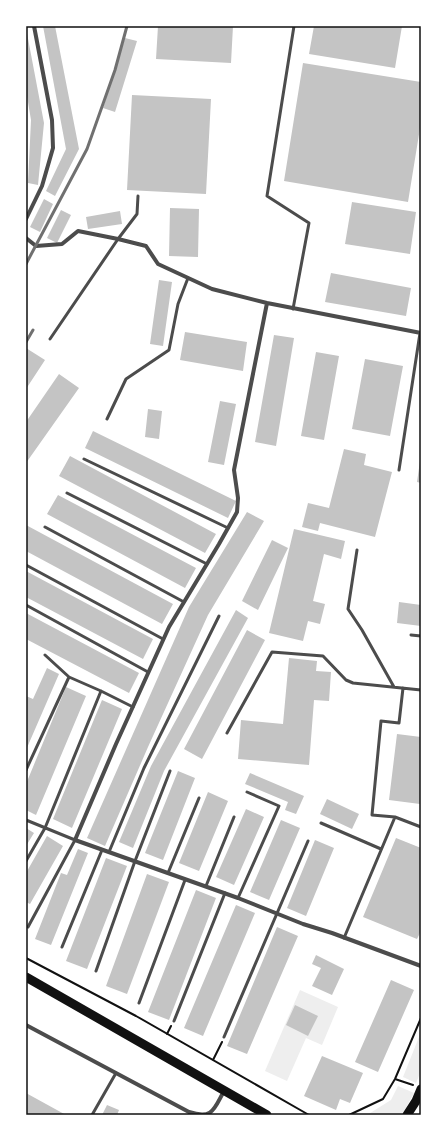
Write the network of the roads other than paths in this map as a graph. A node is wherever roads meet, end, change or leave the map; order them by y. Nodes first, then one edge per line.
1 (34, 26) edge
2 (294, 26) edge
3 (138, 196) dead end
4 (26, 219) edge
5 (26, 238) edge
6 (118, 239) junction
7 (188, 278) junction
8 (267, 304) junction
9 (293, 309) junction
10 (420, 333) edge
11 (50, 339) dead end
12 (107, 419) dead end
13 (84, 459) dead end
14 (399, 470) dead end
15 (67, 493) dead end
16 (45, 527) dead end
17 (228, 528) junction
18 (357, 550) dead end
19 (207, 564) junction
20 (26, 565) edge
21 (184, 602) junction
22 (26, 605) edge
23 (219, 616) dead end
24 (411, 635) dead end
25 (421, 636) edge
26 (163, 639) junction
27 (44, 655) dead end
28 (148, 672) junction
29 (68, 677) junction
30 (394, 687) junction
31 (403, 688) junction
32 (421, 690) edge
33 (101, 691) junction
34 (133, 707) junction
35 (227, 733) dead end
36 (26, 770) edge
37 (170, 771) dead end
38 (247, 792) dead end
39 (199, 798) dead end
40 (234, 817) dead end
41 (395, 817) junction
42 (26, 820) edge
43 (321, 823) dead end
44 (45, 828) junction
45 (421, 828) edge
46 (74, 840) junction
47 (308, 841) dead end
48 (102, 850) junction
49 (381, 850) junction
50 (109, 852) junction
51 (26, 861) edge
52 (135, 861) junction
53 (168, 873) junction
54 (185, 880) junction
55 (206, 886) junction
56 (225, 893) junction
57 (238, 898) junction
58 (276, 914) junction
59 (28, 927) dead end
60 (344, 938) junction
61 (62, 947) dead end
62 (421, 966) edge
63 (96, 971) dead end
64 (26, 977) edge
65 (139, 1002) dead end
66 (174, 1021) dead end
67 (26, 1025) edge
68 (224, 1037) road end
69 (116, 1073) junction
70 (418, 1088) edge
71 (224, 1091) junction
72 (92, 1115) edge
73 (267, 1115) edge
74 (408, 1115) edge

1 - 4 street
2 - 9 lane
3 - 6 lane
5 - 6 street
6 - 7 street
6 - 11 lane
7 - 8 street
7 - 12 lane
8 - 9 street
8 - 17 street
9 - 10 street
10 - 14 lane
13 - 17 lane
15 - 19 lane
16 - 21 lane
17 - 19 street
18 - 30 lane
19 - 21 street
20 - 26 lane
21 - 26 street
22 - 28 lane
23 - 50 lane
24 - 25 lane
26 - 28 street
27 - 29 lane
28 - 34 street
29 - 33 lane
29 - 36 lane
30 - 31 lane
30 - 35 lane
31 - 32 lane
31 - 41 lane
33 - 34 lane
33 - 44 lane
34 - 46 street
37 - 52 lane
38 - 57 lane
39 - 53 lane
40 - 55 lane
41 - 45 lane
41 - 49 lane
42 - 44 lane
43 - 49 lane
44 - 46 lane
44 - 51 lane
46 - 48 street
46 - 59 lane
47 - 58 lane
48 - 50 street
48 - 61 lane
49 - 60 lane
50 - 52 street
52 - 53 street
52 - 63 lane
53 - 54 street
54 - 55 street
54 - 65 lane
55 - 56 street
56 - 57 street
56 - 66 lane
57 - 58 street
58 - 60 street
58 - 68 lane
60 - 62 street
64 - 71 main road
67 - 69 street
69 - 71 street
69 - 72 lane
70 - 74 main road
71 - 73 main road

